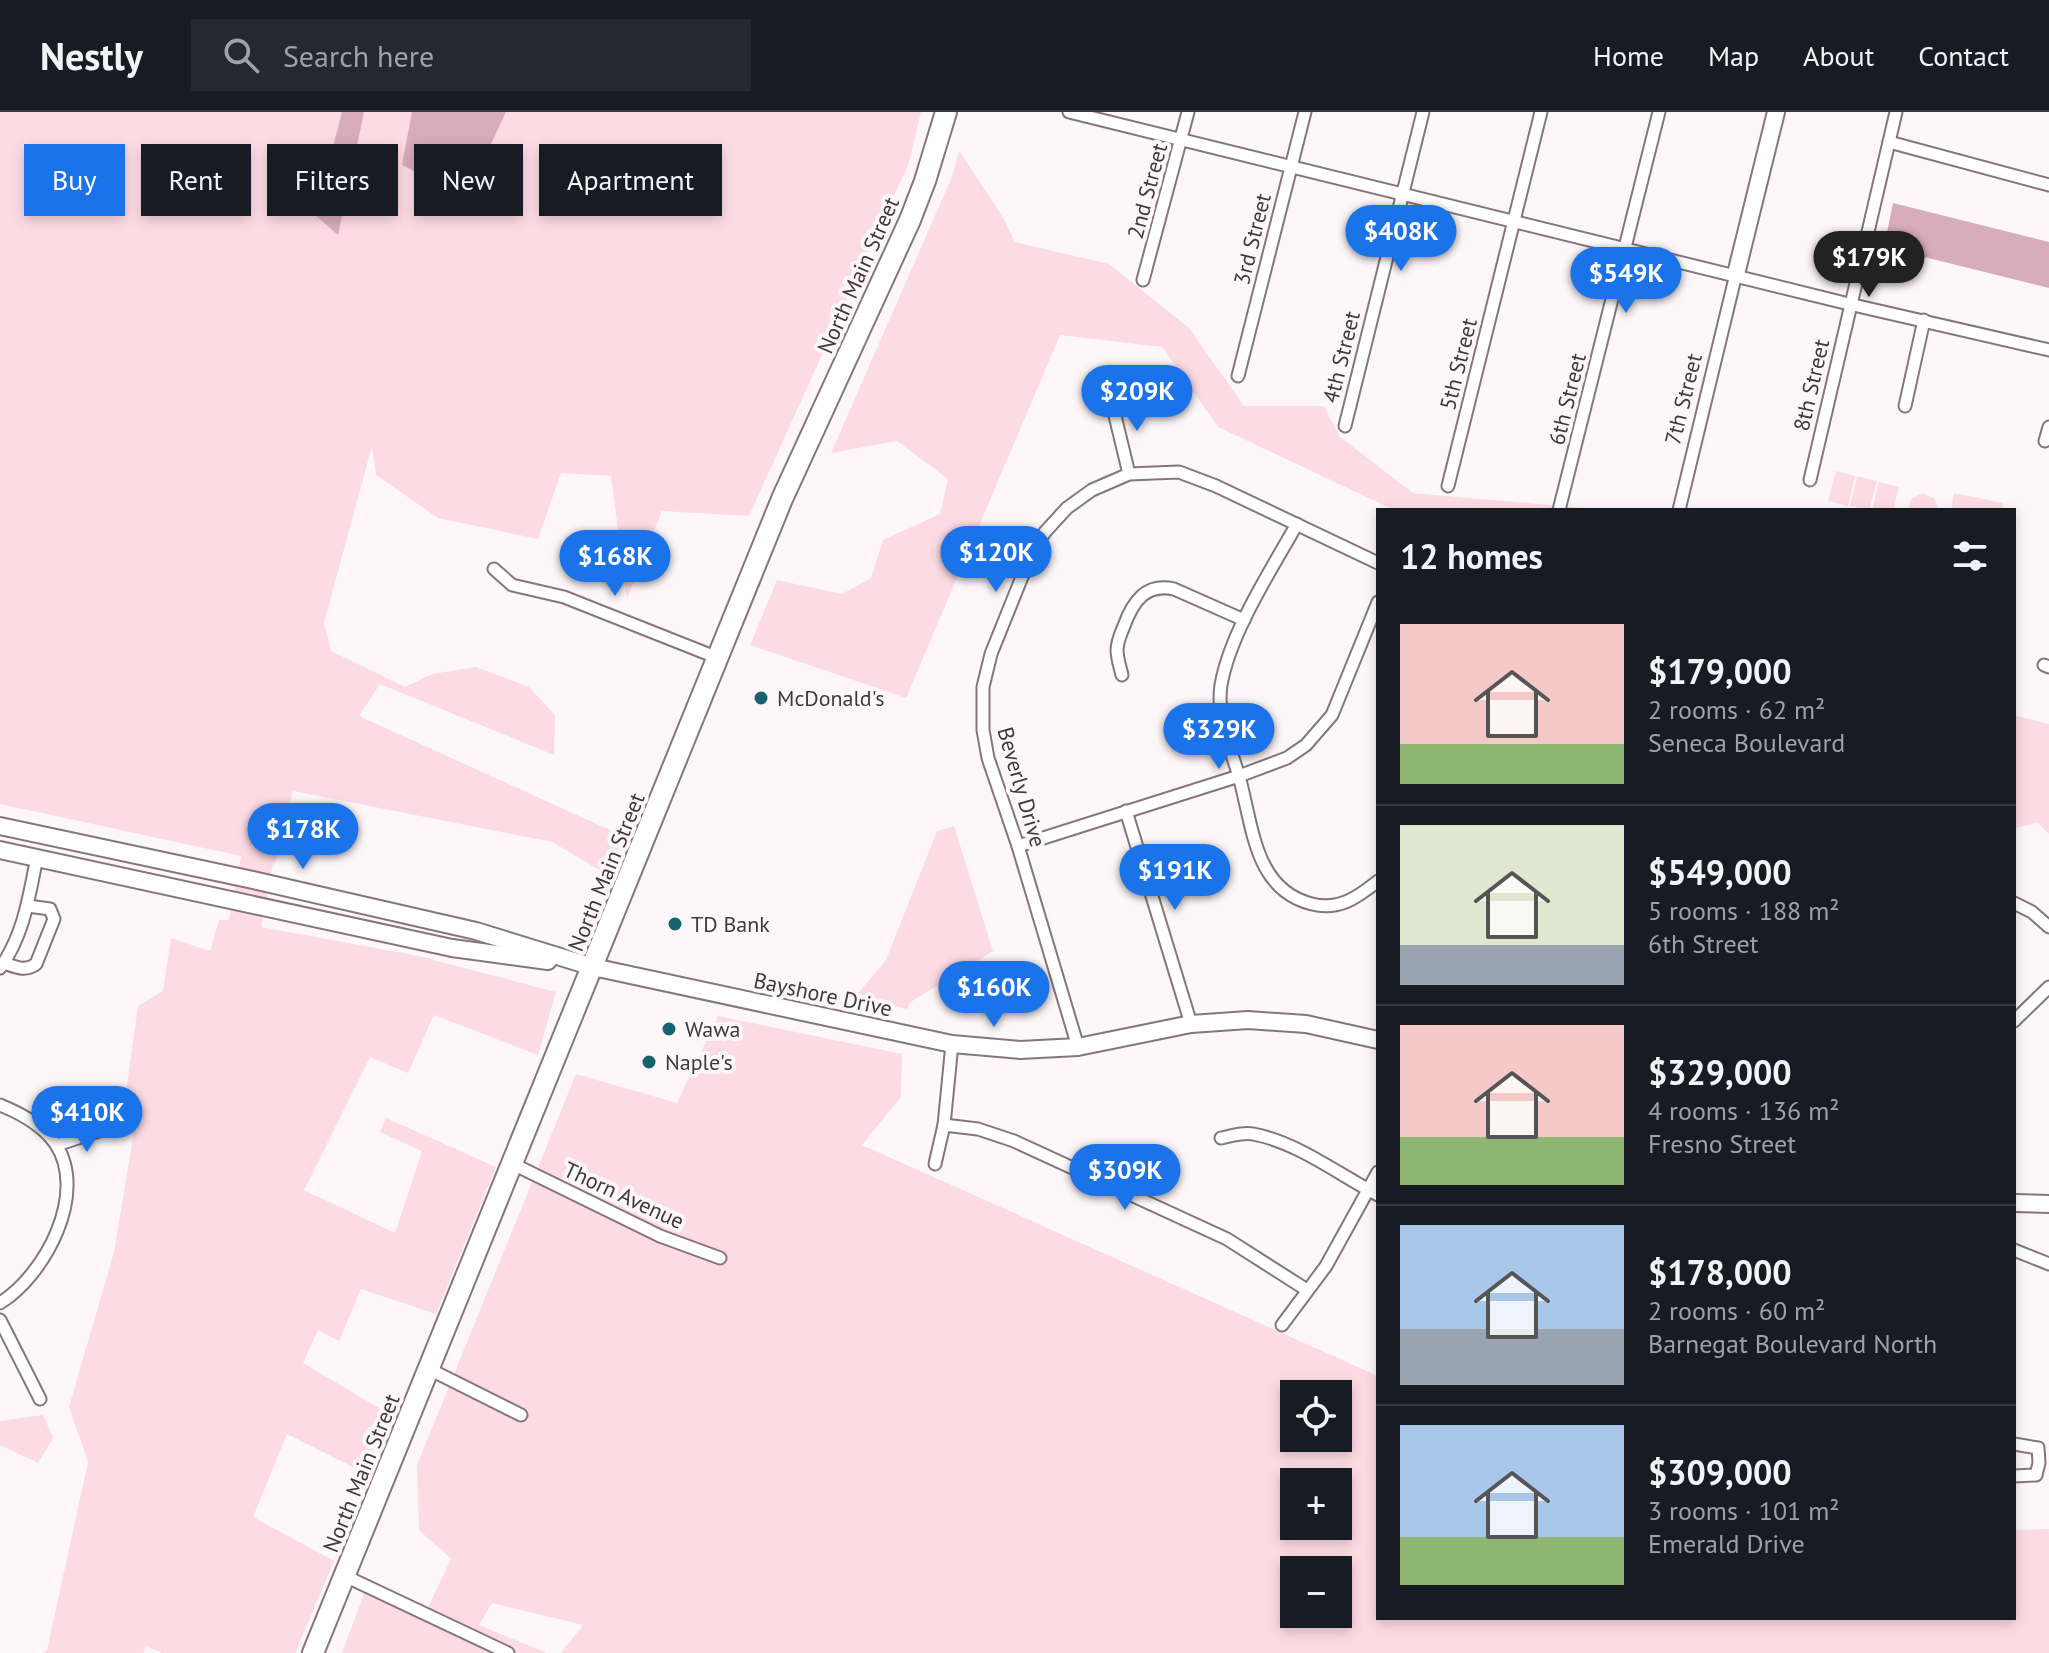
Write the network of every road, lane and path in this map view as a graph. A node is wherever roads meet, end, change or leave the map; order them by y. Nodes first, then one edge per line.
1 (946, 112) edge
2 (1188, 112) edge
3 (1305, 112) edge
4 (1423, 112) edge
5 (1541, 112) edge
6 (1659, 112) edge
7 (1776, 112) edge
8 (1896, 112) edge
9 (1075, 113) edge
10 (1181, 139) junction
11 (1889, 142) junction
12 (1292, 165) junction
13 (2049, 185) edge
14 (1403, 194) junction
15 (1514, 221) junction
16 (1626, 247) junction
17 (1736, 274) junction
18 (1143, 280) dead end
19 (1849, 304) junction
20 (1924, 320) junction
21 (2049, 350) edge
22 (1238, 376) dead end
23 (1111, 399) dead end
24 (1905, 406) dead end
25 (1345, 426) dead end
26 (2049, 427) edge
27 (2045, 441) dead end
28 (1129, 474) junction
29 (1810, 480) dead end
30 (1448, 486) dead end
31 (1560, 508) edge
32 (1679, 508) edge
33 (1297, 524) junction
34 (1376, 562) edge
35 (494, 569) dead end
36 (1376, 607) edge
37 (1244, 620) junction
38 (718, 658) junction
39 (1122, 675) dead end
40 (1239, 776) junction
41 (1126, 811) junction
42 (0, 826) edge
43 (1018, 846) junction
44 (0, 850) edge
45 (37, 857) junction
46 (1376, 882) edge
47 (2016, 904) edge
48 (28, 906) junction
49 (2049, 927) edge
50 (2, 966) edge
51 (593, 967) junction
52 (2049, 987) edge
53 (2016, 1019) edge
54 (1191, 1024) junction
55 (1376, 1039) edge
56 (952, 1044) junction
57 (1078, 1047) junction
58 (0, 1105) edge
59 (944, 1125) junction
60 (105, 1129) dead end
61 (1221, 1138) dead end
62 (57, 1145) junction
63 (513, 1164) junction
64 (935, 1164) dead end
65 (1373, 1192) edge
66 (2016, 1203) edge
67 (2049, 1204) edge
68 (2016, 1253) edge
69 (720, 1258) dead end
70 (2049, 1264) edge
71 (1307, 1290) junction
72 (0, 1303) edge
73 (0, 1320) edge
74 (1282, 1325) dead end
75 (429, 1369) junction
76 (40, 1399) dead end
77 (521, 1415) dead end
78 (2016, 1444) edge
79 (2016, 1476) edge
80 (345, 1576) junction
81 (313, 1653) edge
82 (508, 1653) edge

1 - 38 highway, North Main Street
2 - 10 street, 2nd Street
3 - 12 street, 3rd Street
4 - 14 street, 4th Street
5 - 15 street, 5th Street
6 - 16 street, 6th Street
7 - 17 street, 7th Street
8 - 11 street, 8th Street
9 - 10 street
10 - 12 street
10 - 18 street, 2nd Street
11 - 13 street
11 - 19 street, 8th Street
12 - 14 street
12 - 22 street, 3rd Street
14 - 15 street
14 - 25 street, 4th Street
15 - 16 street
15 - 30 street, 5th Street
16 - 17 street
16 - 31 street, 6th Street
17 - 19 street
17 - 32 street, 7th Street
19 - 20 street
19 - 29 street, 8th Street
20 - 21 street
20 - 24 street
23 - 28 street
26 - 27 street
28 - 33 street, Beverly Drive
28 - 43 street, Beverly Drive
33 - 34 street, Beverly Drive
33 - 37 street
35 - 38 street
36 - 40 street
37 - 39 street
37 - 40 street
38 - 51 highway, North Main Street
40 - 41 street
40 - 46 street
41 - 43 street
41 - 54 street
42 - 51 street
43 - 57 street, Beverly Drive
44 - 45 street
45 - 48 street
45 - 51 street
47 - 49 street
48 - 50 street
48 - 50 street
51 - 56 street, Bayshore Drive
51 - 63 highway, North Main Street
52 - 53 street
54 - 55 street, Bayshore Drive
54 - 57 street, Bayshore Drive
56 - 57 street, Bayshore Drive
56 - 59 street
58 - 62 street
59 - 64 street
59 - 71 street
60 - 62 street
61 - 65 street
62 - 72 street
63 - 69 street, Thorn Avenue
63 - 75 highway, North Main Street
65 - 71 street
66 - 67 street
68 - 70 street
71 - 74 street
73 - 76 street
75 - 77 street
75 - 80 highway, North Main Street
78 - 79 street
80 - 81 highway, North Main Street
80 - 82 street

